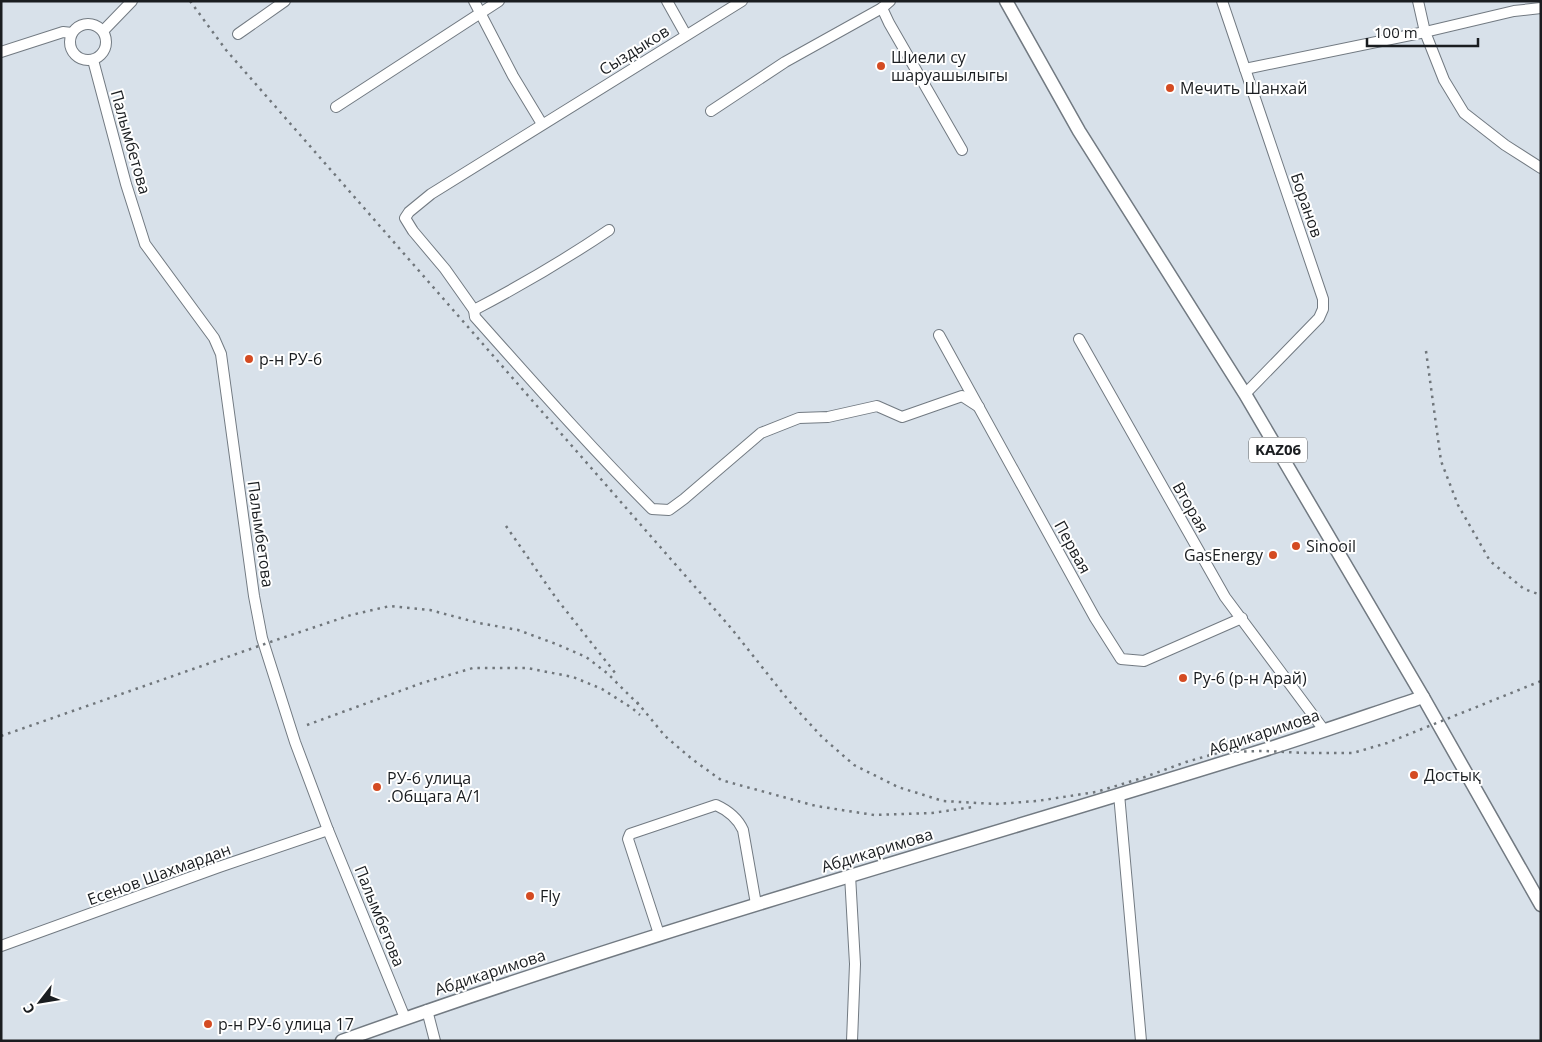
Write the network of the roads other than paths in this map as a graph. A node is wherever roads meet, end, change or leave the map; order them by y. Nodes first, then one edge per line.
1 (132, 1) edge
2 (285, 1) edge
3 (474, 1) edge
4 (499, 1) edge
5 (667, 1) edge
6 (742, 1) edge
7 (1006, 1) edge
8 (1222, 1) edge
9 (1418, 1) edge
10 (886, 4) edge
11 (1541, 8) edge
12 (481, 14) junction
13 (103, 31) junction
14 (1425, 32) junction
15 (72, 33) junction
16 (238, 34) dead end
17 (686, 35) junction
18 (1, 52) edge
19 (93, 60) junction
20 (1245, 69) junction
21 (336, 108) dead end
22 (712, 111) dead end
23 (542, 124) junction
24 (962, 150) dead end
25 (1541, 168) edge
26 (609, 230) dead end
27 (474, 310) junction
28 (939, 335) dead end
29 (1079, 339) dead end
30 (1245, 394) junction
31 (979, 407) junction
32 (1242, 618) junction
33 (1423, 697) junction
34 (1324, 730) junction
35 (1118, 794) junction
36 (328, 830) junction
37 (850, 875) junction
38 (756, 904) junction
39 (1541, 905) edge
40 (659, 934) junction
41 (1, 946) edge
42 (427, 1010) junction
43 (405, 1018) junction
44 (342, 1041) edge
45 (434, 1041) edge
46 (852, 1041) edge
47 (1140, 1041) edge

1 - 13 street
2 - 16 street
3 - 12 street
4 - 12 street
5 - 17 street
6 - 17 street, Сыздыков
7 - 30 main road, KАZ06
8 - 20 street, Боранов
9 - 14 street
10 - 22 street
10 - 24 street
11 - 14 street
12 - 21 street
12 - 23 street
13 - 15 street
13 - 19 street
14 - 20 street
14 - 25 street
15 - 18 street
15 - 19 street
17 - 23 street, Сыздыков
19 - 36 street, Палымбетова
20 - 30 street, Боранов
23 - 27 street, Сыздыков
26 - 27 street
27 - 31 street
28 - 31 street, Первая
29 - 32 street, Вторая
30 - 33 main road, KАZ06
31 - 32 street, Первая
32 - 34 street, Вторая
33 - 34 main road, Абдикаримова
33 - 39 main road, KАZ06
34 - 35 main road, Абдикаримова
35 - 37 main road, Абдикаримова
35 - 47 street
36 - 41 street, Есенов Шахмардан
36 - 43 street, Палымбетова
37 - 38 main road, Абдикаримова
37 - 46 street
38 - 40 main road, Абдикаримова
38 - 40 street
40 - 42 main road, Абдикаримова
42 - 43 main road, Абдикаримова
42 - 45 street
43 - 44 main road, Абдикаримова

